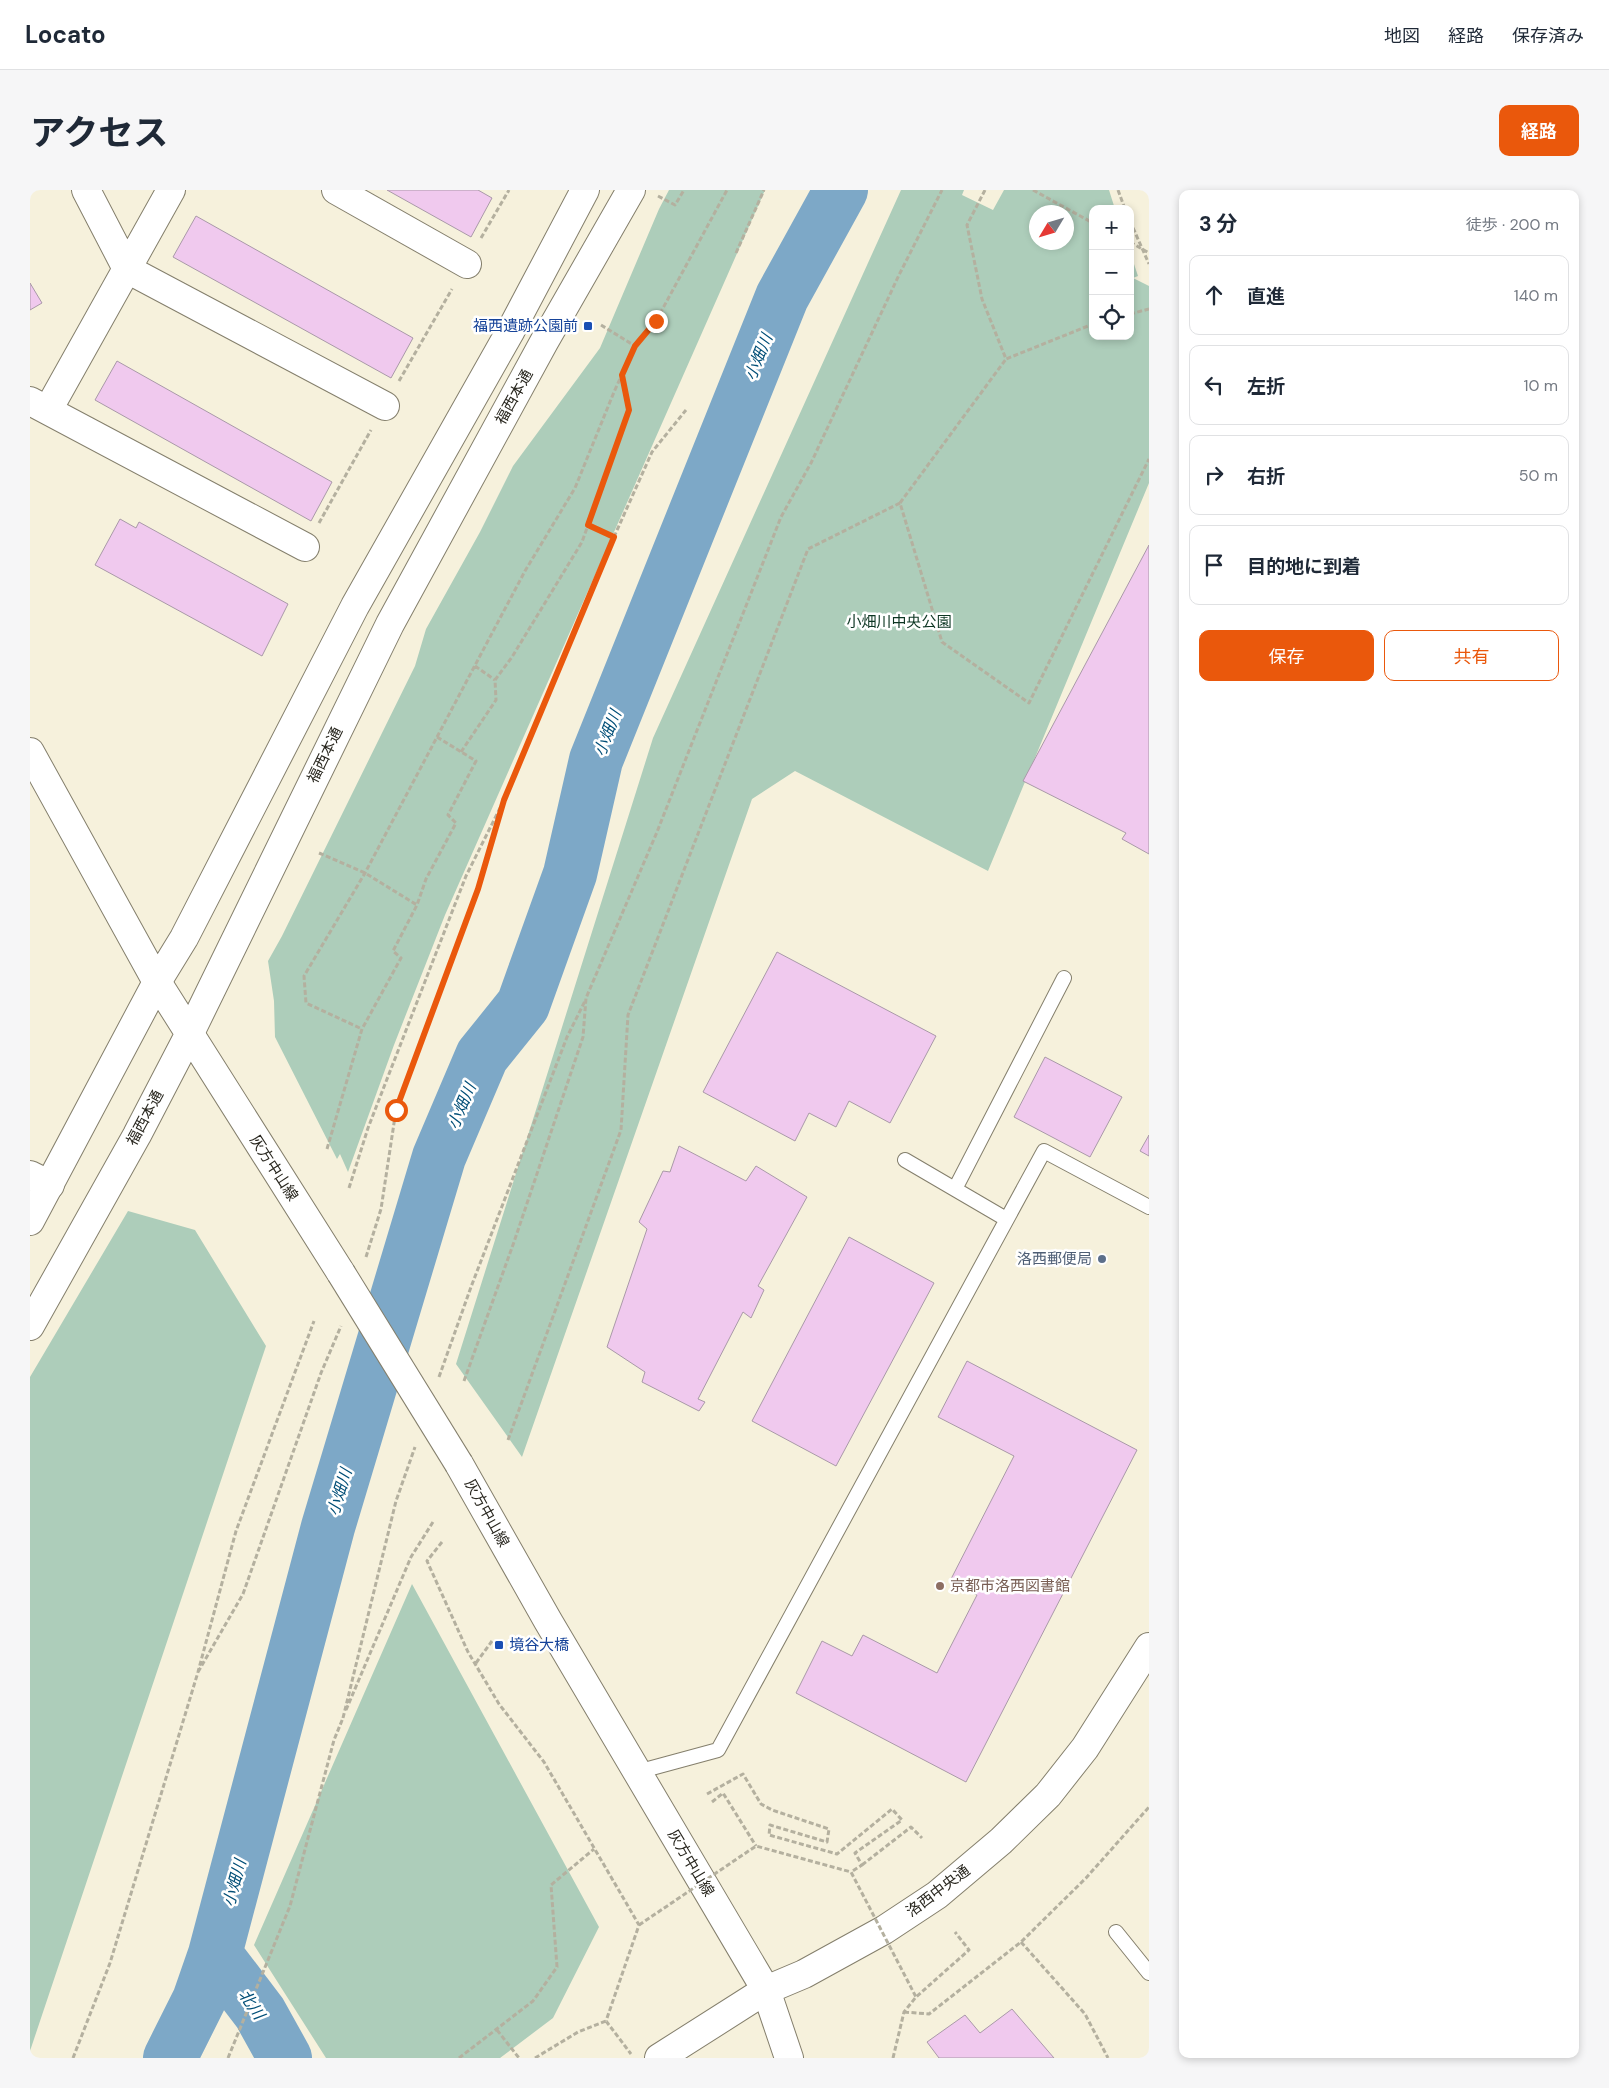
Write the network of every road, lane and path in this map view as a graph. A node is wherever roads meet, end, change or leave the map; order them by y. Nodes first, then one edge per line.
1 (86, 190) edge
2 (171, 190) edge
3 (336, 190) edge
4 (509, 190) edge
5 (585, 190) edge
6 (631, 190) edge
7 (684, 190) edge
8 (727, 190) edge
9 (764, 190) edge
10 (942, 190) edge
11 (985, 190) edge
12 (1033, 190) edge
13 (1118, 190) edge
14 (658, 196) dead end
15 (1124, 205) edge
16 (1089, 221) edge
17 (1134, 230) edge
18 (1134, 244) edge
19 (1142, 249) junction
20 (736, 253) dead end
21 (1149, 253) edge
22 (467, 264) junction
23 (1149, 264) edge
24 (127, 269) junction
25 (1149, 309) edge
26 (1134, 313) edge
27 (601, 325) dead end
28 (1089, 326) edge
29 (635, 346) junction
30 (1006, 359) junction
31 (622, 375) junction
32 (39, 406) edge
33 (385, 406) junction
34 (686, 410) dead end
35 (1149, 459) edge
36 (900, 503) junction
37 (588, 525) junction
38 (614, 537) junction
39 (305, 547) joint
40 (475, 666) junction
41 (495, 680) junction
42 (438, 737) junction
43 (30, 752) edge
44 (461, 752) junction
45 (504, 800) junction
46 (319, 853) dead end
47 (365, 873) junction
48 (417, 905) junction
49 (1064, 978) dead end
50 (157, 982) junction
51 (586, 998) junction
52 (362, 1029) junction
53 (190, 1034) junction
54 (327, 1149) dead end
55 (905, 1160) dead end
56 (40, 1180) edge
57 (349, 1188) dead end
58 (955, 1189) junction
59 (1149, 1207) edge
60 (1006, 1219) junction
61 (30, 1221) edge
62 (353, 1268) junction
63 (314, 1321) dead end
64 (342, 1323) dead end
65 (30, 1326) edge
66 (438, 1380) dead end
67 (464, 1380) dead end
68 (508, 1440) dead end
69 (415, 1445) dead end
70 (433, 1522) dead end
71 (442, 1542) dead end
72 (492, 1641) dead end
73 (1149, 1647) edge
74 (475, 1663) junction
75 (198, 1672) junction
76 (343, 1718) junction
77 (637, 1772) junction
78 (707, 1794) dead end
79 (712, 1802) dead end
80 (1149, 1807) edge
81 (922, 1838) dead end
82 (756, 1846) junction
83 (594, 1849) junction
84 (862, 1865) junction
85 (851, 1872) junction
86 (639, 1925) junction
87 (955, 1932) dead end
88 (1116, 1932) dead end
89 (1021, 1942) junction
90 (1149, 1973) edge
91 (766, 1990) junction
92 (916, 1997) junction
93 (904, 2012) junction
94 (606, 2021) junction
95 (497, 2030) junction
96 (73, 2058) edge
97 (228, 2058) edge
98 (459, 2058) edge
99 (519, 2058) edge
100 (536, 2058) edge
101 (634, 2058) edge
102 (659, 2058) edge
103 (789, 2058) edge
104 (893, 2058) edge
105 (1108, 2058) edge

1 - 24 street
2 - 24 street
3 - 22 street
4 - 22 path
5 - 50 street
6 - 53 street, 福西本通
7 - 14 path
8 - 29 path
9 - 20 path
10 - 51 path
11 - 30 path
12 - 16 path
13 - 15 path
17 - 19 path
18 - 19 path
19 - 21 path
19 - 23 path
22 - 33 path
24 - 32 street
24 - 33 street
25 - 26 path
27 - 29 path
28 - 30 path
29 - 31 path
30 - 36 path
31 - 37 path
31 - 40 path
32 - 39 street
33 - 39 path
34 - 38 path
35 - 36 path
36 - 68 path
37 - 38 path
37 - 41 path
38 - 45 path
40 - 41 path
40 - 42 path
41 - 44 path
42 - 44 path
42 - 47 path
43 - 50 street, 灰方中山線
44 - 48 path
45 - 57 path
45 - 62 path
46 - 47 path
47 - 48 path
47 - 52 path
48 - 52 path
49 - 58 lane
50 - 53 street, 灰方中山線
50 - 56 street
51 - 66 path
51 - 67 path
52 - 54 path
53 - 62 street, 灰方中山線
53 - 65 street, 福西本通
55 - 58 lane
56 - 61 street
58 - 60 lane
59 - 60 lane
60 - 77 lane
62 - 77 street, 灰方中山線, bridge
63 - 75 path
64 - 75 path
69 - 76 path
70 - 76 path
71 - 74 path
72 - 74 path
73 - 91 street, 洛西中央通
74 - 83 path
75 - 96 path
76 - 97 path
77 - 91 street, 灰方中山線
78 - 84 path
79 - 82 path
80 - 89 path
81 - 84 path
82 - 85 path, bridge
82 - 86 path, bridge
83 - 86 path
83 - 95 path
84 - 85 path
85 - 92 path, bridge
86 - 94 path
87 - 92 path
88 - 90 lane
89 - 93 path
89 - 105 path
91 - 102 street, 洛西中央通
91 - 103 street, 灰方中山線
92 - 93 path
93 - 104 path
94 - 100 path
94 - 101 path
95 - 98 path
95 - 99 path

